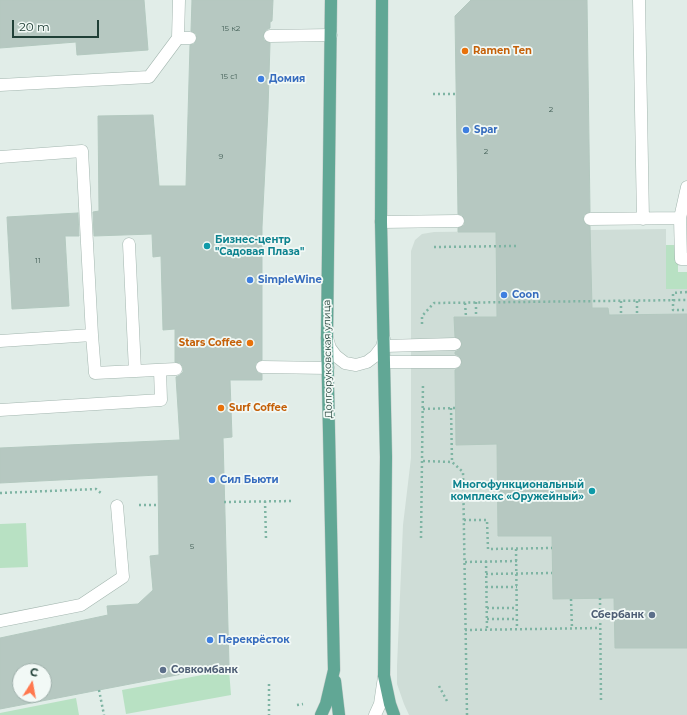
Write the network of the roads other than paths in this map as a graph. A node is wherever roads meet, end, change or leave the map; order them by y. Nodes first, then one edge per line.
1 (179, 0) edge
2 (331, 0) edge
3 (382, 0) edge
4 (638, 0) edge
5 (331, 35) junction
6 (270, 36) dead end
7 (178, 38) junction
8 (190, 38) dead end
9 (0, 85) edge
10 (0, 157) edge
11 (687, 187) edge
12 (680, 218) junction
13 (590, 219) dead end
14 (643, 219) junction
15 (458, 221) dead end
16 (381, 222) junction
17 (129, 244) dead end
18 (687, 259) edge
19 (92, 335) junction
20 (327, 337) junction
21 (0, 341) edge
22 (385, 341) junction
23 (455, 344) dead end
24 (385, 362) junction
25 (455, 362) dead end
26 (262, 367) dead end
27 (328, 368) junction
28 (176, 369) dead end
29 (160, 370) junction
30 (135, 371) junction
31 (0, 410) edge
32 (117, 506) road end
33 (0, 621) edge
34 (334, 670) junction
35 (384, 676) junction
36 (321, 715) edge
37 (339, 715) edge
38 (375, 715) edge
39 (394, 715) edge

1 - 7 street
2 - 5 main road, Долгоруковская улица
3 - 16 main road
4 - 14 street
5 - 6 street
5 - 20 main road, Долгоруковская улица
7 - 8 street
7 - 9 street
10 - 19 street
11 - 12 street
12 - 14 street
12 - 18 street
13 - 14 street
15 - 16 street
16 - 22 main road
17 - 30 street
19 - 21 street
19 - 30 street
20 - 22 street
20 - 27 main road, Долгоруковская улица
22 - 23 street
22 - 24 main road
24 - 25 street
24 - 35 main road
26 - 27 street
27 - 34 main road, Долгоруковская улица
28 - 29 street
29 - 30 street
29 - 31 street
32 - 33 street
34 - 36 main road, Долгоруковская улица
34 - 37 main road
35 - 38 street
35 - 39 main road

